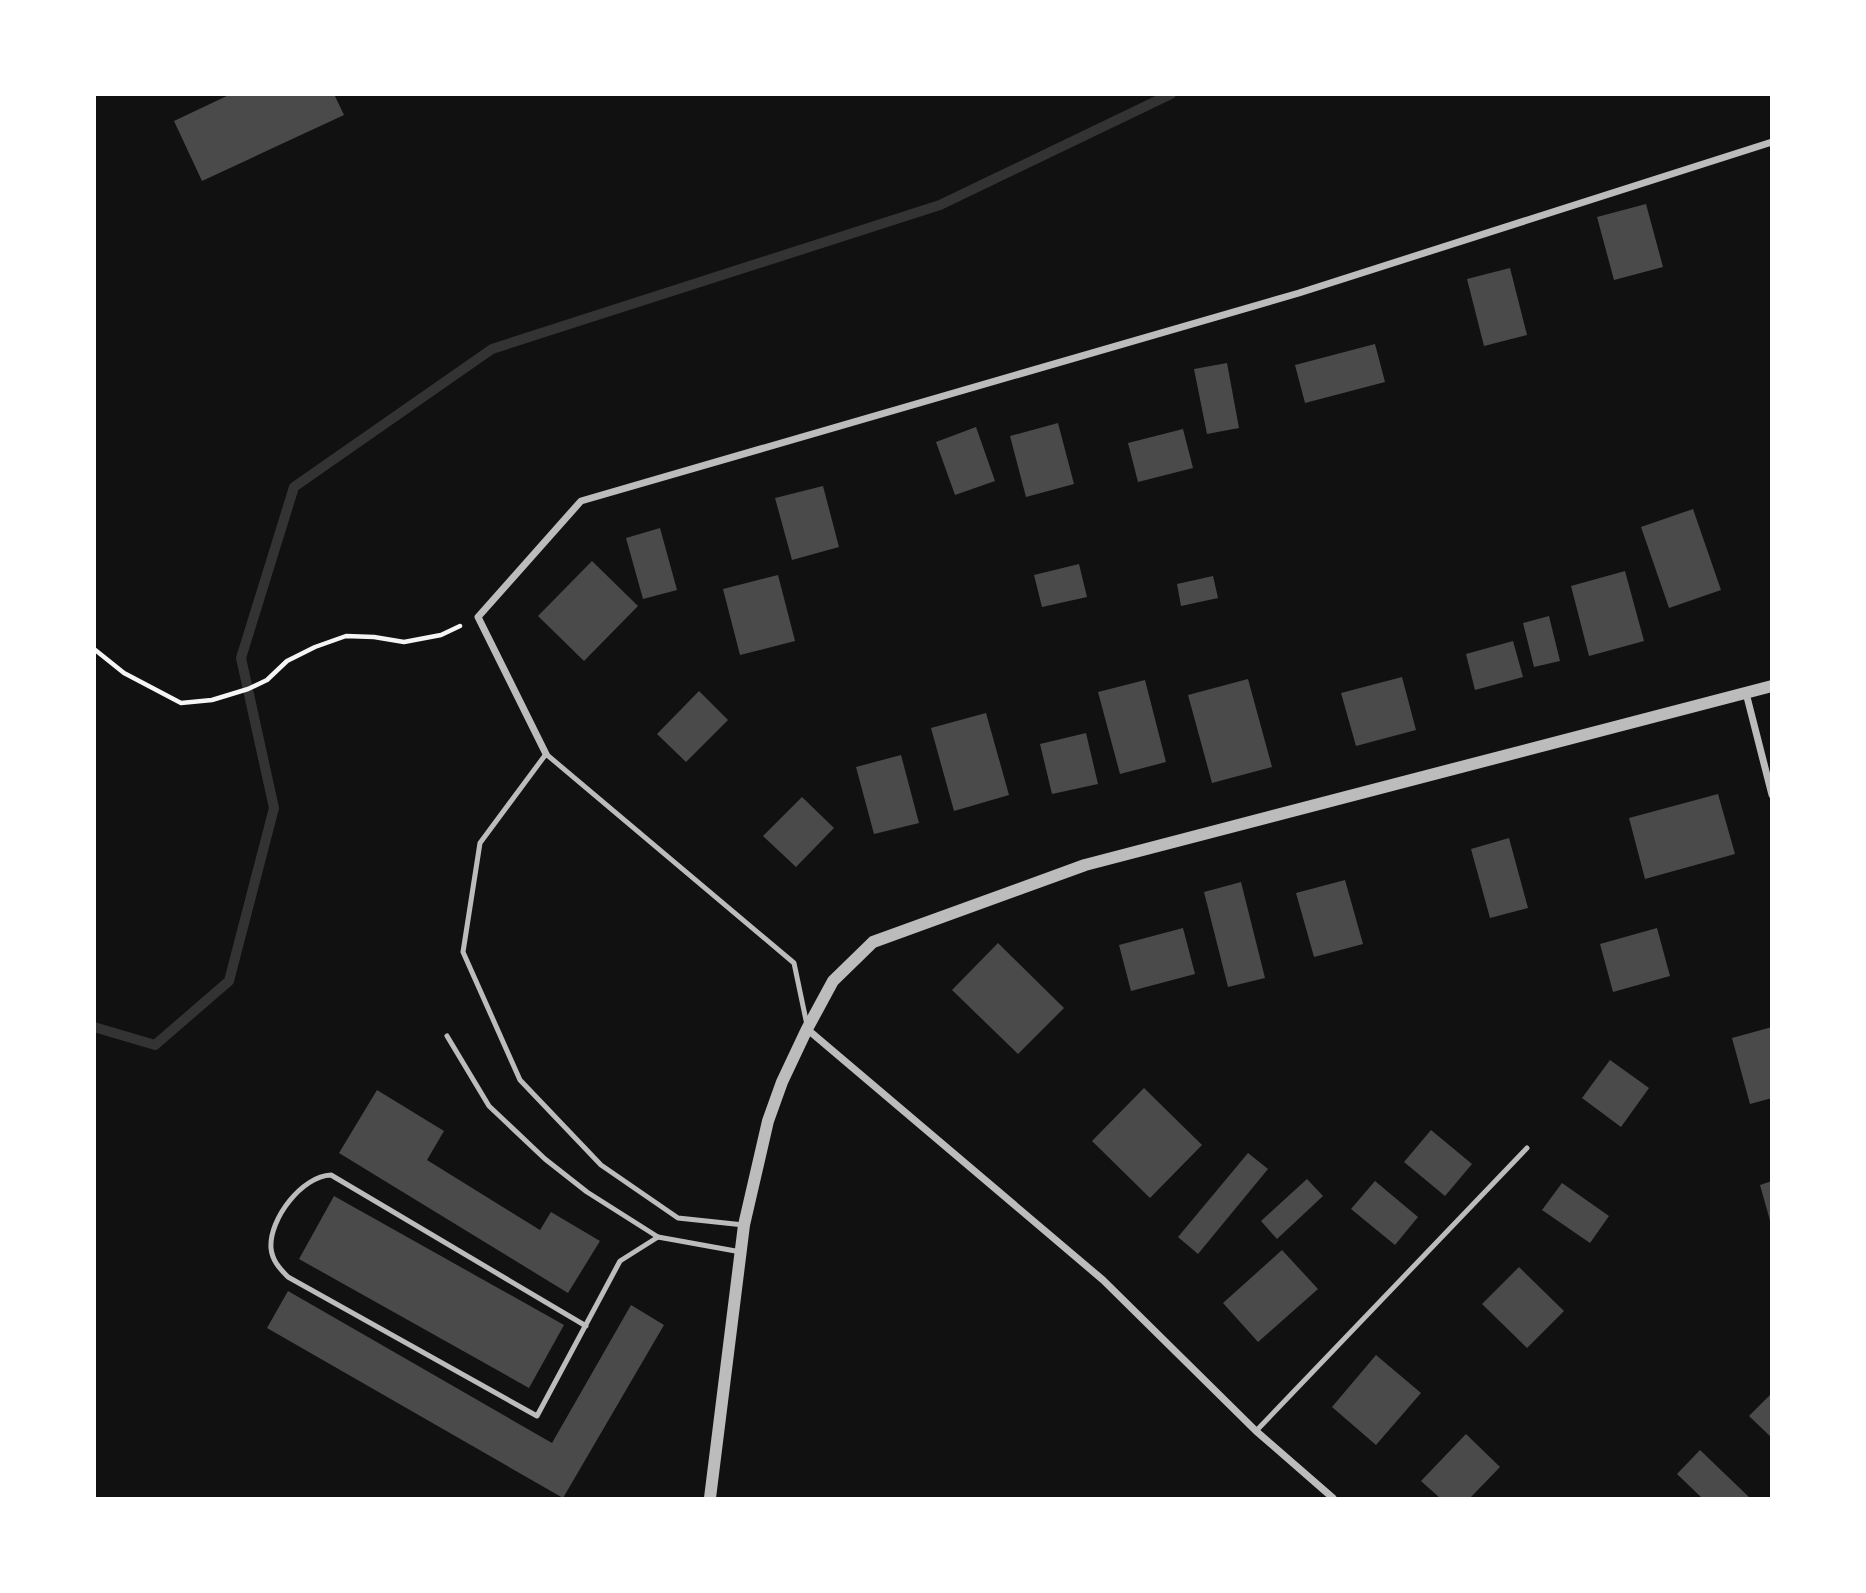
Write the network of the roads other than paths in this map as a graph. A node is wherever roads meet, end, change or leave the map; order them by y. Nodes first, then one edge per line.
1 (1772, 142) edge
2 (1772, 686) edge
3 (1746, 693) junction
4 (546, 754) junction
5 (1772, 795) edge
6 (807, 1028) junction
7 (447, 1036) dead end
8 (1527, 1148) dead end
9 (744, 1225) junction
10 (658, 1237) junction
11 (741, 1252) junction
12 (586, 1326) junction
13 (1256, 1431) junction
14 (710, 1499) edge
15 (1333, 1499) edge

1 - 4 street
2 - 3 street
3 - 5 street
3 - 6 street
4 - 6 lane
4 - 9 lane
6 - 9 street
6 - 13 street
7 - 10 lane
8 - 13 lane
9 - 11 street
10 - 11 lane
10 - 12 lane
11 - 14 street
12 - 12 lane
13 - 15 street

